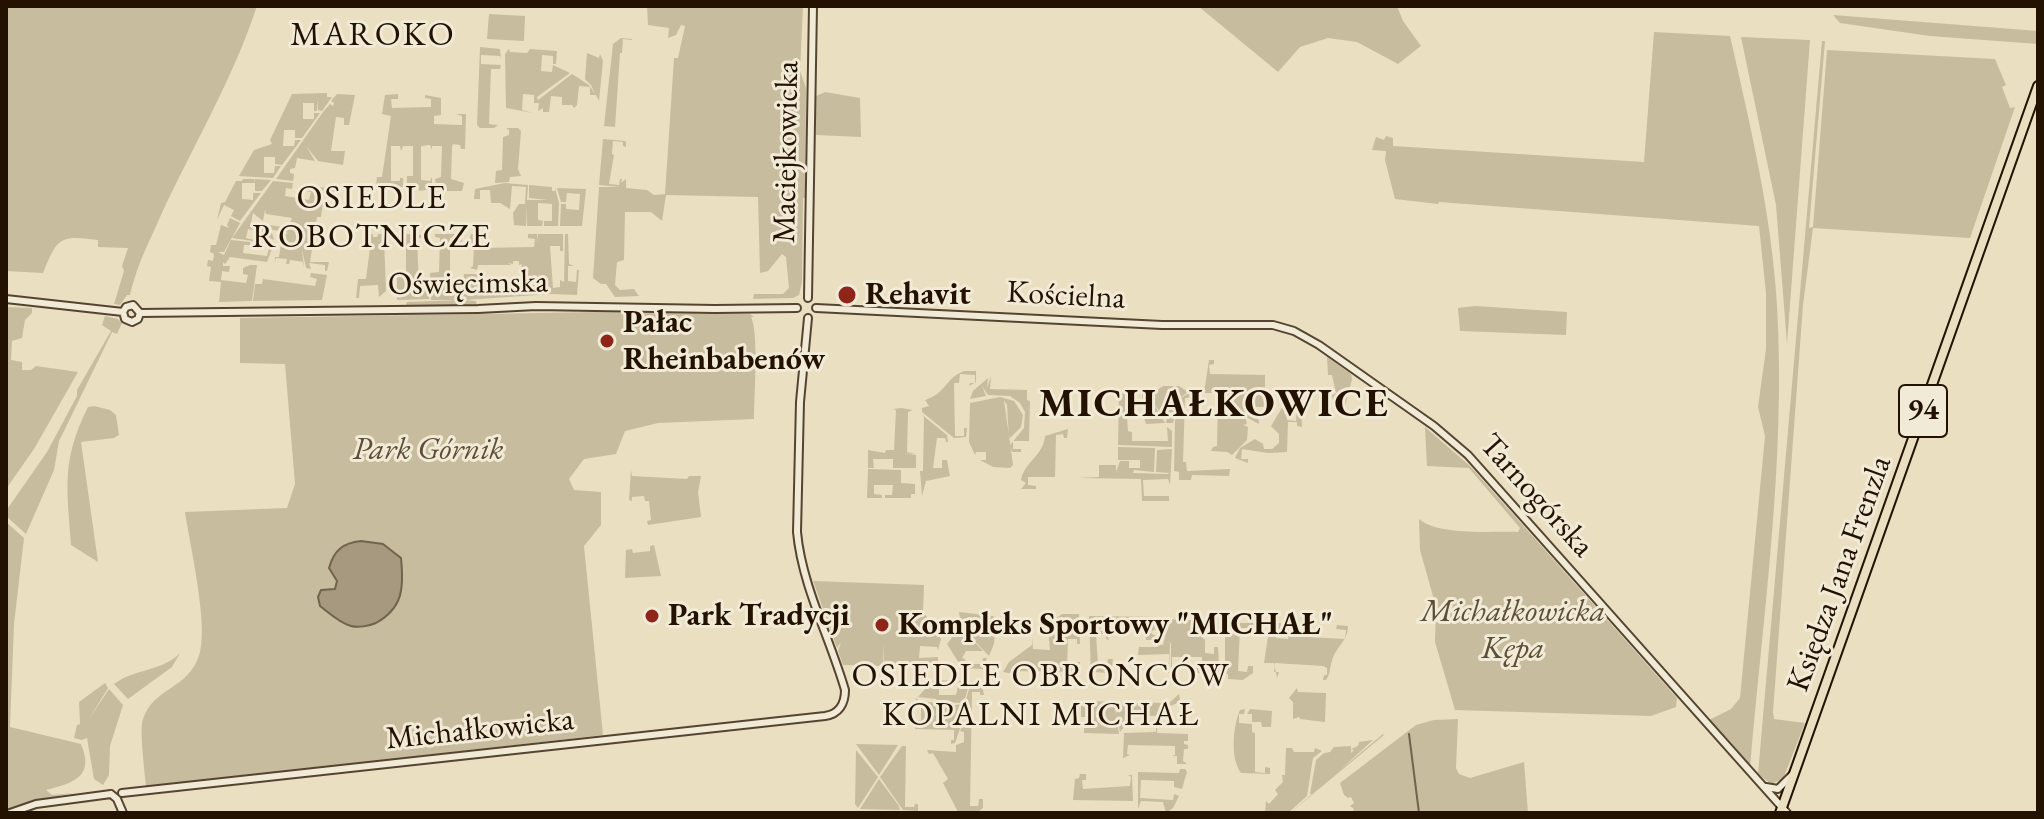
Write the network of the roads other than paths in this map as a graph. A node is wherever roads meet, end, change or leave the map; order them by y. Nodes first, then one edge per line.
1 (813, 6) edge
2 (2038, 86) edge
3 (808, 298) junction
4 (6, 299) edge
5 (797, 308) junction
6 (816, 308) junction
7 (123, 312) junction
8 (140, 313) junction
9 (808, 318) junction
10 (1265, 324) joint
11 (1794, 772) junction
12 (1763, 786) junction
13 (117, 795) junction
14 (1783, 811) edge
15 (10, 813) edge
16 (123, 813) edge

1 - 3 street, Maciejkowicka
2 - 11 main road, Księdza Jana Frenzla / 94
3 - 5 street
3 - 6 street
4 - 7 street
5 - 8 street, Oświęcimska
5 - 9 street
6 - 9 street
6 - 10 street, Kościelna
7 - 8 street
7 - 8 street
9 - 13 street, Michałkowicka
10 - 12 street, Tarnogórska
11 - 12 street
11 - 14 main road, Księdza Jana Frenzla / 94
12 - 14 street, Tarnogórska
13 - 15 street, Michałkowicka
13 - 16 street

